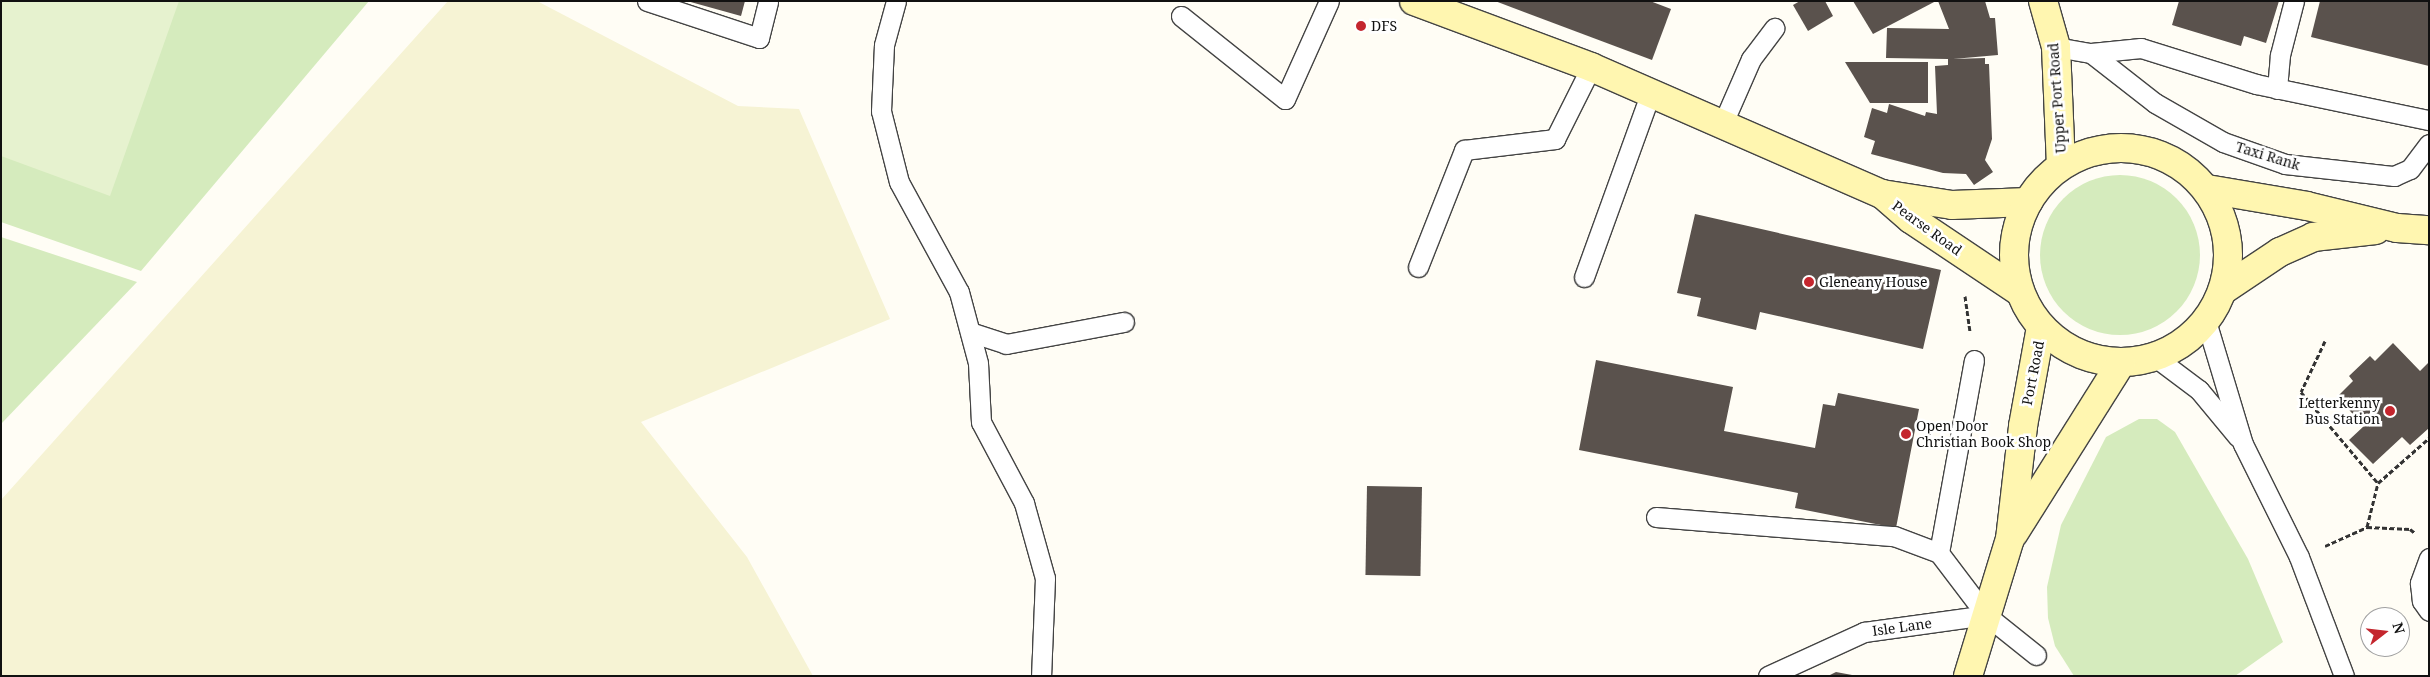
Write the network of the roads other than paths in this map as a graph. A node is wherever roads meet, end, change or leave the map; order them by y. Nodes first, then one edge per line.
1 (647, 1) edge
2 (768, 1) edge
3 (896, 1) edge
4 (1329, 1) edge
5 (1414, 1) edge
6 (2043, 1) edge
7 (2294, 1) edge
8 (1181, 16) dead end
9 (1774, 28) dead end
10 (2056, 47) junction
11 (2091, 53) junction
12 (1591, 67) junction
13 (2277, 89) junction
14 (1651, 92) junction
15 (2429, 120) edge
16 (1723, 123) junction
17 (2429, 144) edge
18 (2061, 166) junction
19 (2207, 189) junction
20 (1882, 194) junction
21 (2028, 202) junction
22 (2397, 228) junction
23 (2429, 230) edge
24 (1418, 267) dead end
25 (1584, 276) dead end
26 (2223, 290) junction
27 (2020, 292) junction
28 (2206, 321) junction
29 (1124, 322) dead end
30 (2041, 327) junction
31 (970, 332) junction
32 (2154, 358) junction
33 (1974, 360) road end
34 (2122, 363) junction
35 (2243, 444) junction
36 (1656, 517) dead end
37 (2010, 539) junction
38 (1939, 553) junction
39 (2429, 558) edge
40 (2429, 611) edge
41 (1986, 615) junction
42 (2036, 654) dead end
43 (1041, 676) edge
44 (1768, 676) edge
45 (1968, 676) edge
46 (2344, 676) edge

1 - 2 lane
3 - 31 lane
4 - 8 lane
5 - 12 main road
6 - 10 main road, Upper Port Road
7 - 13 lane
9 - 16 lane
10 - 11 lane
10 - 18 main road, Upper Port Road
11 - 13 lane
11 - 17 lane, Taxi Rank
12 - 14 main road
12 - 24 lane
13 - 15 lane
14 - 16 main road
14 - 25 lane
16 - 20 main road
18 - 19 main road
18 - 21 main road
19 - 22 main road
19 - 26 main road
20 - 21 main road, Pearse Road
20 - 27 main road, Pearse Road
21 - 27 main road
22 - 23 main road
22 - 26 main road
26 - 28 main road
27 - 30 main road
28 - 32 main road
28 - 35 lane
29 - 31 lane
30 - 34 main road
30 - 37 main road, Port Road
31 - 43 lane
32 - 34 main road
32 - 35 lane
33 - 38 lane
34 - 37 main road, Port Road
35 - 46 lane
36 - 38 lane
37 - 41 main road, Port Road
38 - 41 lane
39 - 40 lane
41 - 42 lane
41 - 44 lane, Isle Lane
41 - 45 main road, Port Road

